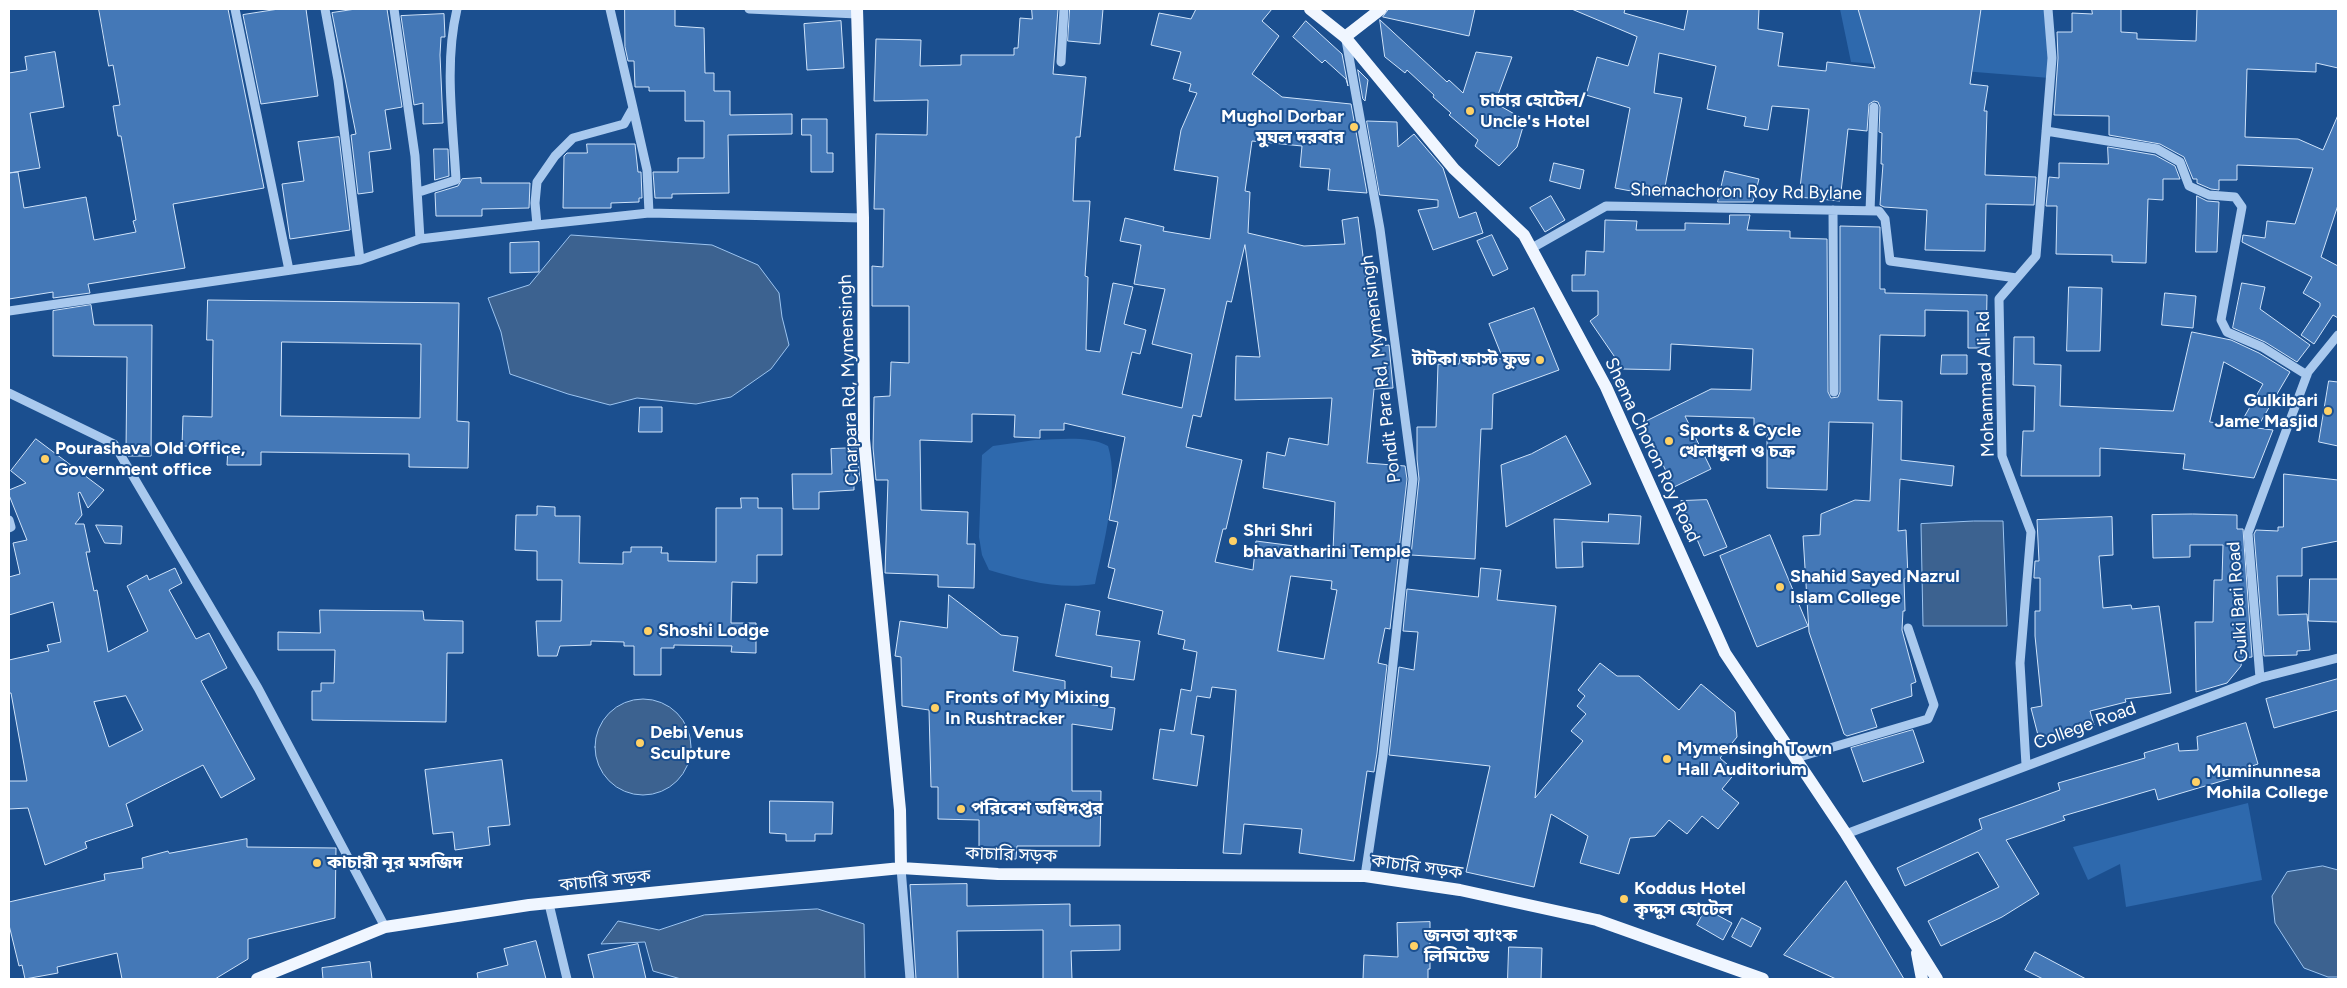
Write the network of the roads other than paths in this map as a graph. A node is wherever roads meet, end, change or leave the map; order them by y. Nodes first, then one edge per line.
1 (235, 9) edge
2 (325, 9) edge
3 (394, 9) edge
4 (457, 9) edge
5 (610, 9) edge
6 (749, 9) edge
7 (1064, 9) edge
8 (1310, 9) edge
9 (1381, 9) edge
10 (2048, 9) edge
11 (857, 11) edge
12 (1345, 37) junction
13 (1062, 62) dead end
14 (1874, 107) dead end
15 (633, 108) junction
16 (2046, 131) junction
17 (419, 192) junction
18 (1832, 210) junction
19 (1870, 211) junction
20 (649, 213) junction
21 (862, 218) junction
22 (537, 225) junction
23 (420, 239) junction
24 (1532, 248) junction
25 (360, 260) junction
26 (289, 270) junction
27 (2017, 278) junction
28 (9, 311) edge
29 (2338, 335) edge
30 (2307, 375) junction
31 (1834, 392) dead end
32 (9, 393) edge
33 (9, 520) edge
34 (9, 528) edge
35 (1908, 628) dead end
36 (2338, 658) edge
37 (2260, 678) junction
38 (1796, 758) junction
39 (2026, 765) junction
40 (1846, 834) junction
41 (901, 868) junction
42 (1365, 876) junction
43 (549, 904) junction
44 (385, 927) junction
45 (1915, 944) junction
46 (256, 979) edge
47 (567, 979) edge
48 (910, 979) edge
49 (1763, 979) edge
50 (1922, 979) edge
51 (1937, 979) edge

1 - 26 street
2 - 25 street
3 - 17 street
4 - 17 street
5 - 15 street
6 - 11 street
7 - 13 street
8 - 12 main road, Shema Choron Roy Road
9 - 12 main road
10 - 16 street, Mohammad Ali Rd
11 - 21 main road, Charpara Rd, Mymensingh
12 - 24 main road, Shema Choron Roy Road
12 - 42 street, Pondit Para Rd, Mymensingh
14 - 19 street
15 - 20 street
15 - 22 street
16 - 27 street, Mohammad Ali Rd
16 - 30 street
17 - 23 street
18 - 19 street, Shemachoron Roy Rd Bylane
18 - 24 street, Shemachoron Roy Rd Bylane
18 - 31 street
19 - 27 street, Shemachoron Roy Rd Bylane
20 - 21 street
20 - 22 street
21 - 41 main road, Charpara Rd, Mymensingh
22 - 23 street
23 - 25 street
24 - 38 main road, Shema Choron Roy Road
25 - 26 street
26 - 28 street
27 - 39 street, Mohammad Ali Rd
29 - 30 street, Gulki Bari Road
30 - 37 street, Gulki Bari Road
32 - 44 street
33 - 34 street
35 - 38 street
36 - 37 street, College Road
37 - 39 street, College Road
38 - 40 main road, Shema Choron Roy Road
39 - 40 street, College Road
40 - 45 main road, Shema Choron Roy Road
41 - 42 main road, কাচারি সড়ক
41 - 43 main road, কাচারি সড়ক
41 - 48 street
42 - 49 main road, কাচারি সড়ক
43 - 44 main road, কাচারি সড়ক
43 - 47 street
44 - 46 main road, কাচারি সড়ক
45 - 50 main road, Shema Choron Roy Road
45 - 51 main road, Shema Choron Roy Road

